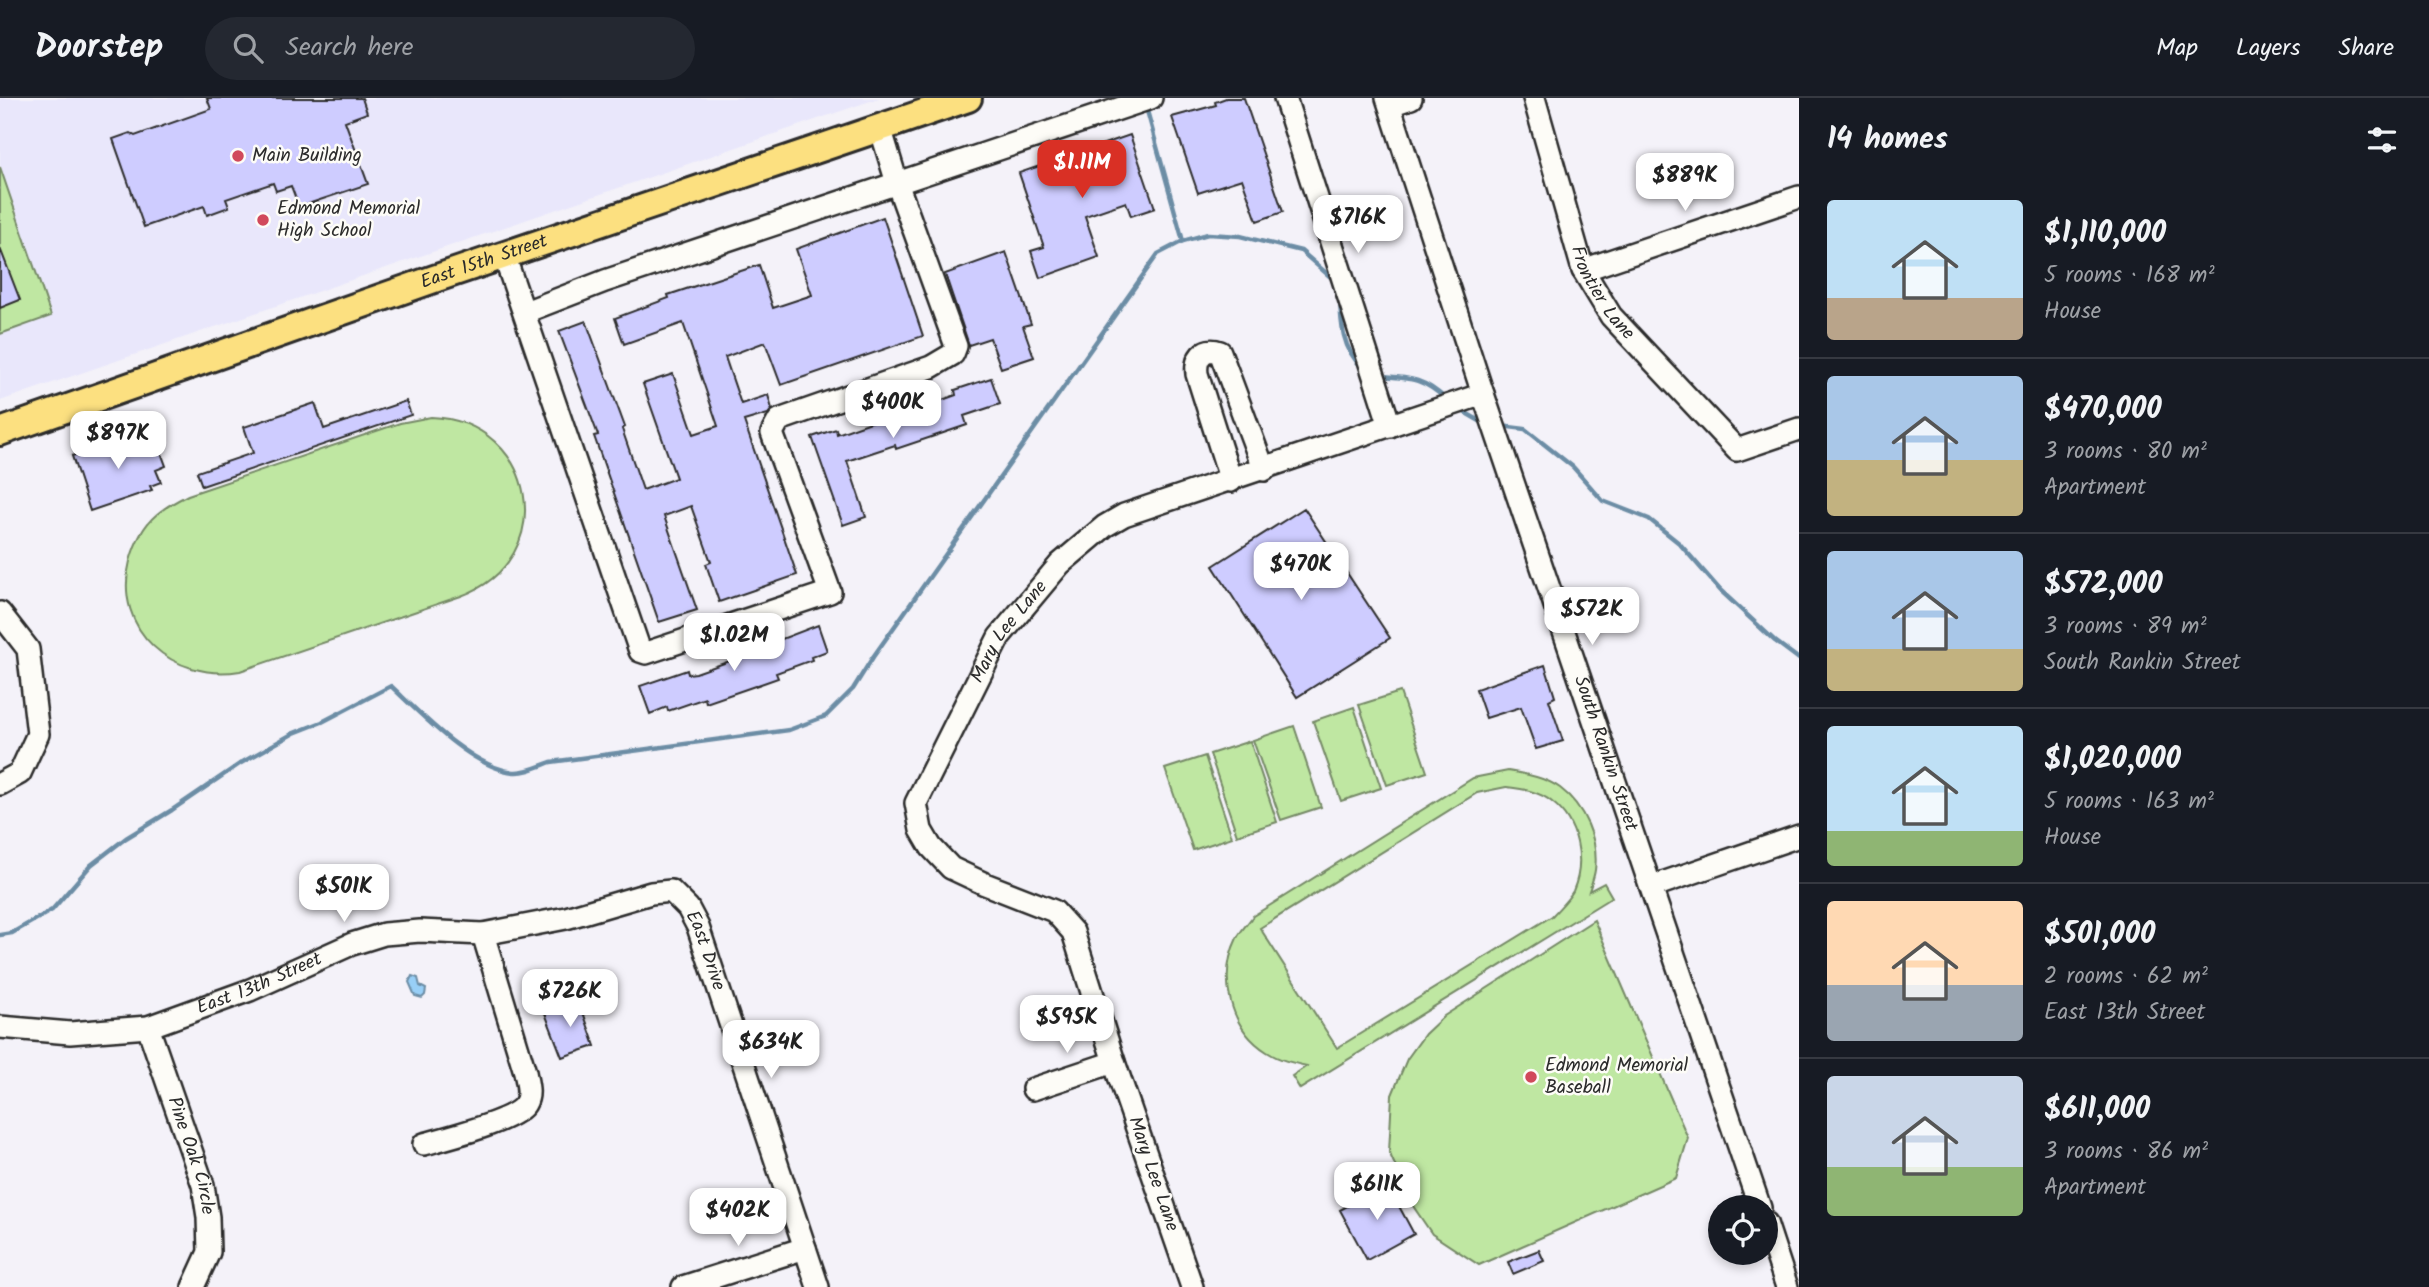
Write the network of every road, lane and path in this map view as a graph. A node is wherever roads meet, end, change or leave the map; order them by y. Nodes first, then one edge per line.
1 (1151, 98) edge
2 (1285, 98) edge
3 (1411, 98) edge
4 (1534, 98) edge
5 (952, 101) edge
6 (1388, 102) edge
7 (880, 127) junction
8 (897, 183) junction
9 (1799, 197) edge
10 (504, 255) junction
11 (1584, 270) junction
12 (525, 312) junction
13 (1483, 394) junction
14 (1390, 426) junction
15 (1799, 429) edge
16 (0, 432) edge
17 (1264, 470) junction
18 (1231, 481) junction
19 (0, 613) edge
20 (0, 784) edge
21 (1799, 835) edge
22 (1651, 887) junction
23 (679, 898) joint
24 (483, 934) junction
25 (0, 1027) edge
26 (148, 1027) junction
27 (1114, 1062) junction
28 (1033, 1089) dead end
29 (424, 1144) dead end
30 (1756, 1195) edge
31 (805, 1248) junction
32 (1778, 1260) edge
33 (193, 1287) edge
34 (683, 1287) edge
35 (818, 1287) edge
36 (1192, 1287) edge
37 (1787, 1287) edge

1 - 8 street
2 - 14 street
3 - 6 street
4 - 11 street, Frontier Lane
5 - 7 main road, East 15th Street
6 - 13 street, South Rankin Street
7 - 8 street
7 - 10 main road, East 15th Street
8 - 12 street
8 - 12 street
9 - 11 street
10 - 12 street
10 - 16 main road, East 15th Street
11 - 15 street, Frontier Lane
13 - 14 street, Mary Lee Lane
13 - 22 street, South Rankin Street
14 - 17 street, Mary Lee Lane
17 - 18 street, Mary Lee Lane
17 - 18 street
18 - 27 street, Mary Lee Lane
19 - 20 street
21 - 22 street
22 - 30 street, South Rankin Street
23 - 24 street, East 13th Street
23 - 31 street, East Drive
24 - 26 street, East 13th Street
24 - 29 street
25 - 26 street, East 13th Street
26 - 33 street, Pine Oak Circle
27 - 28 street
27 - 36 street, Mary Lee Lane
31 - 34 street
31 - 35 street, East Drive
32 - 37 street

